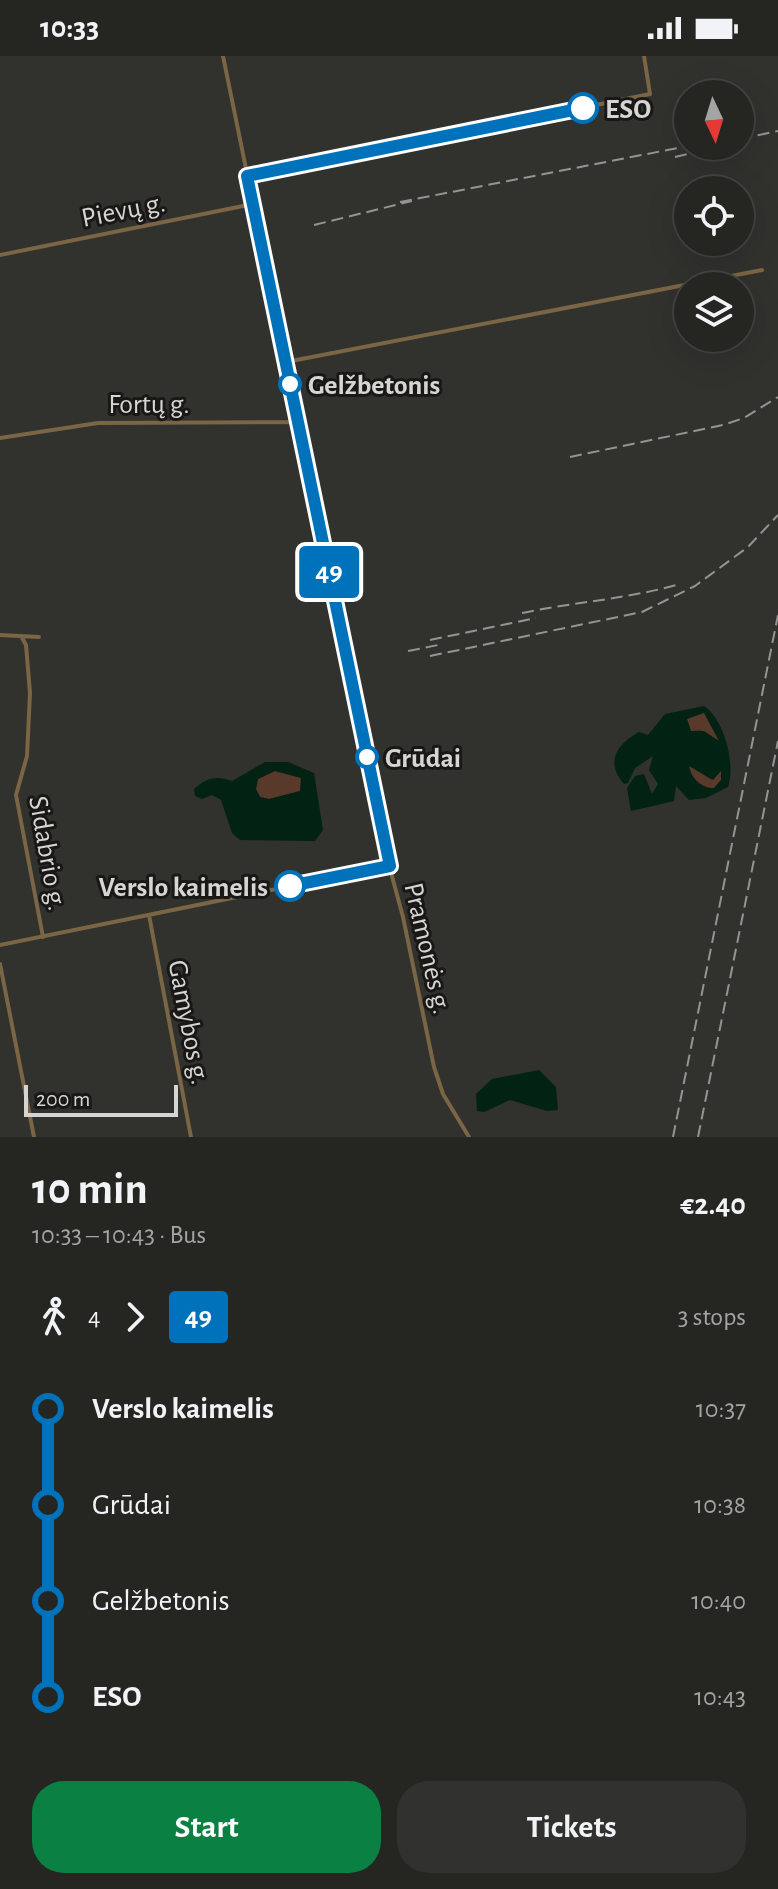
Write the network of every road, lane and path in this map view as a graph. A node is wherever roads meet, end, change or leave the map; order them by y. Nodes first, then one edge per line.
1 (223, 56) edge
2 (644, 56) edge
3 (247, 176) junction
4 (253, 204) junction
5 (0, 255) edge
6 (762, 270) dead end
7 (286, 362) junction
8 (299, 422) junction
9 (0, 438) edge
10 (0, 635) edge
11 (21, 636) junction
12 (39, 637) dead end
13 (390, 866) junction
14 (149, 915) junction
15 (43, 937) junction
16 (0, 945) edge
17 (0, 964) edge
18 (34, 1137) edge
19 (191, 1137) edge
20 (469, 1137) edge

1 - 3 street, Pramonės g.
2 - 3 street
3 - 4 street, Pramonės g.
4 - 5 street, Pievų g.
4 - 7 street, Pramonės g.
6 - 7 street
7 - 8 street, Pramonės g.
8 - 9 street, Fortų g.
8 - 13 street, Pramonės g.
10 - 11 street
11 - 12 street
11 - 15 street, Sidabrio g.
13 - 14 street
13 - 20 street, Pramonės g.
14 - 15 street
14 - 19 street, Gamybos g.
15 - 16 street
17 - 18 street

